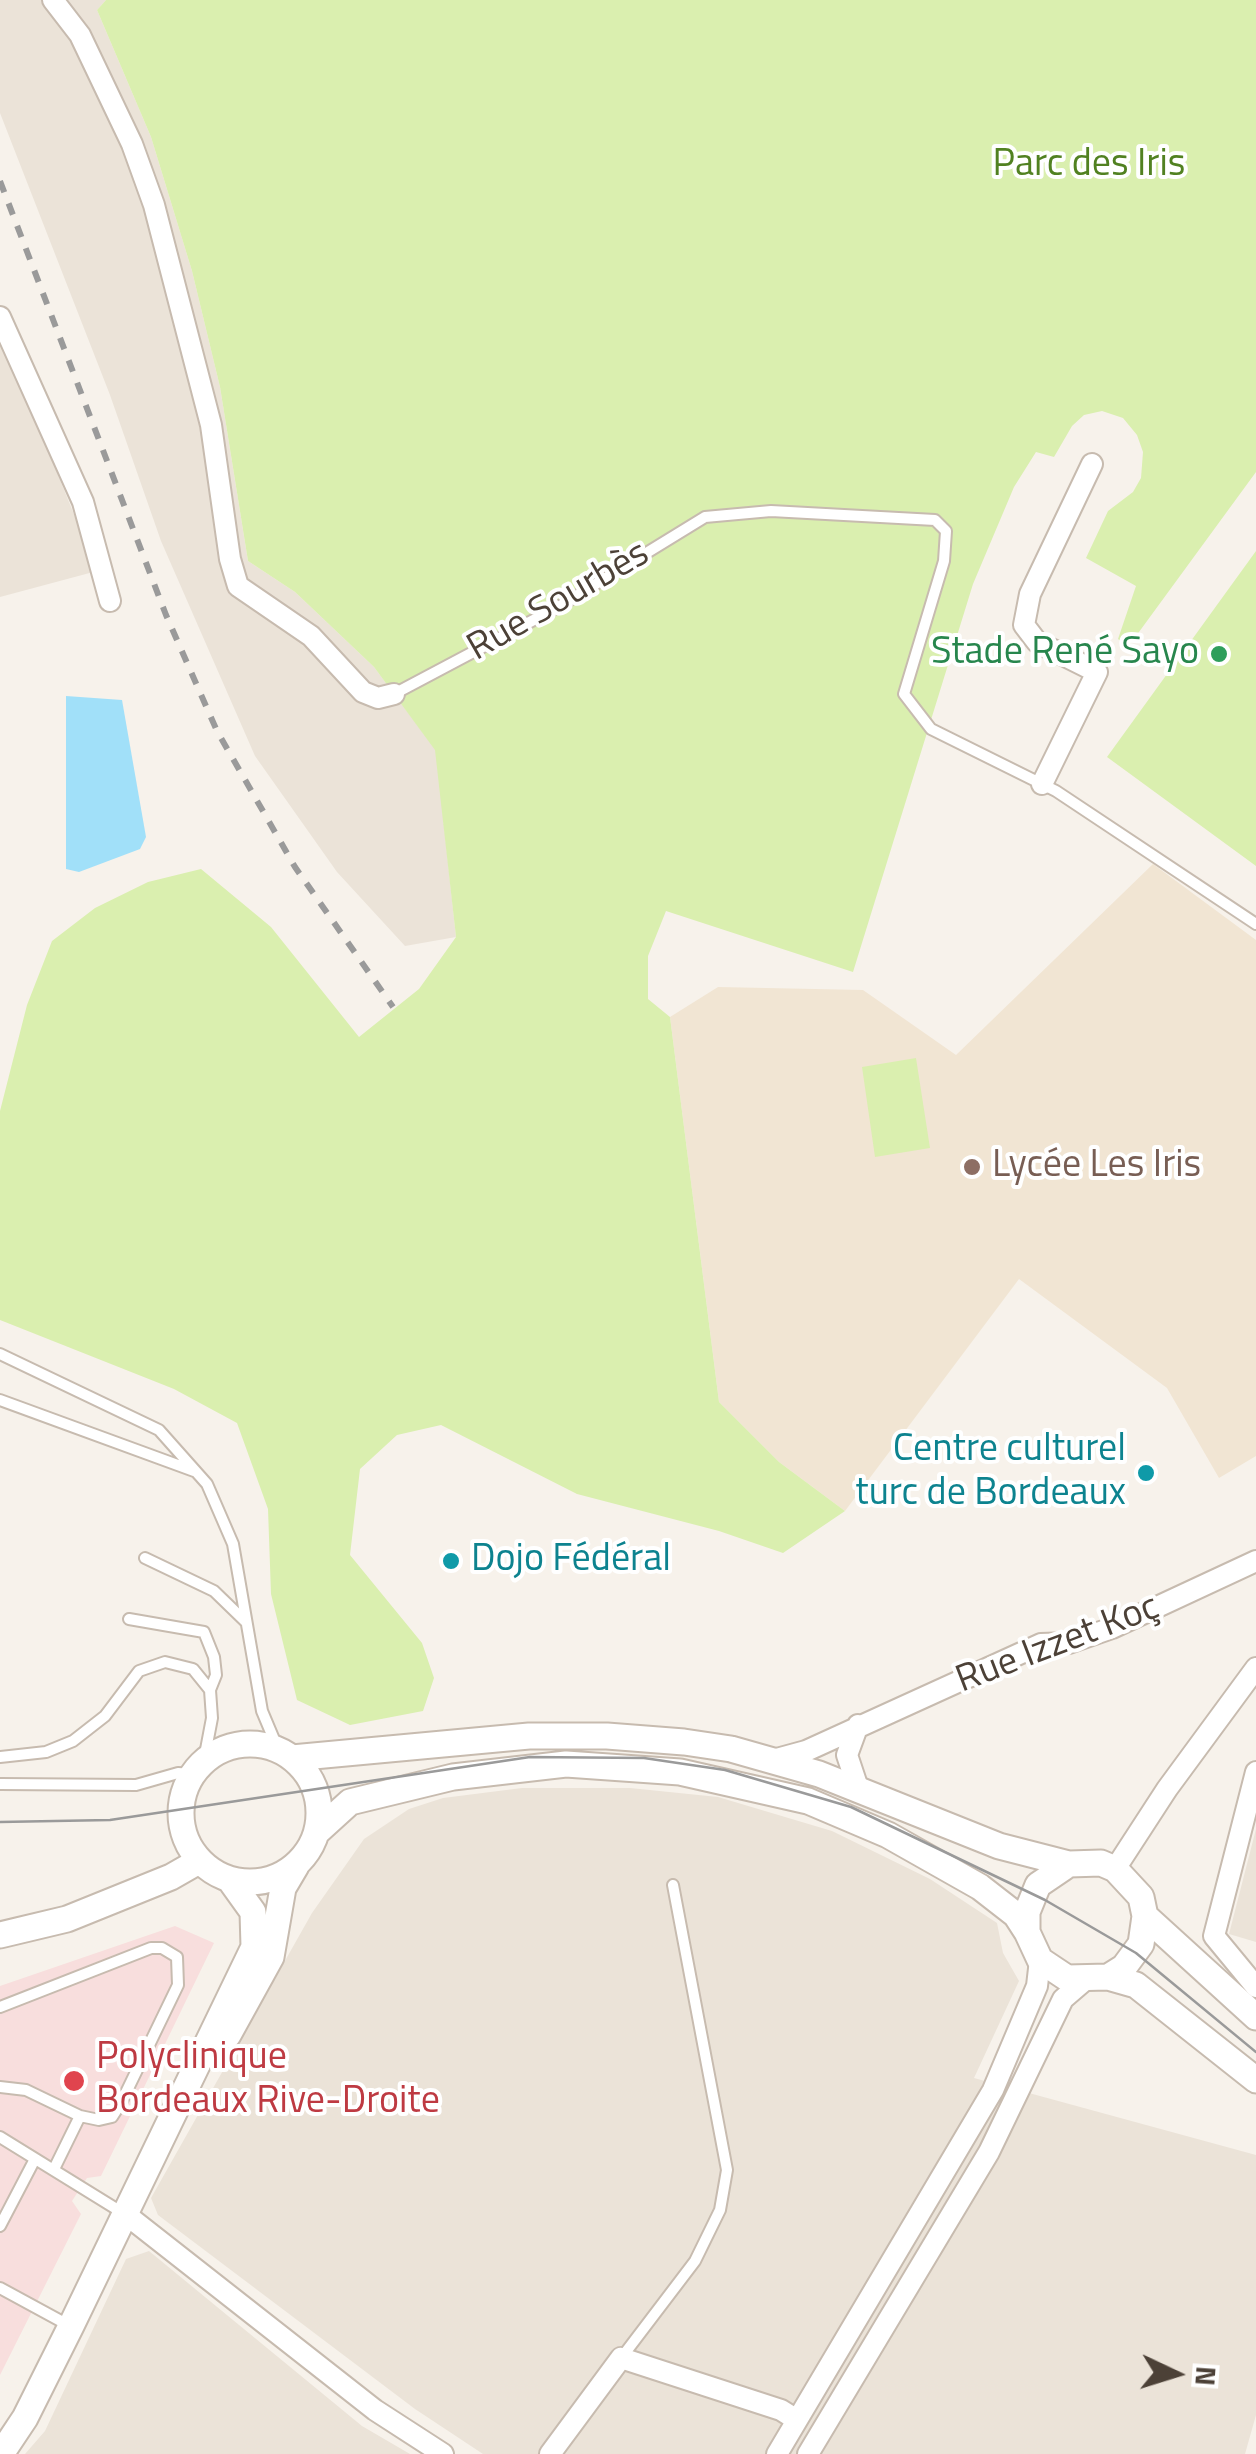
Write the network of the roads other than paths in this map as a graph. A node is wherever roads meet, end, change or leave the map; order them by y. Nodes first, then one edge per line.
1 (58, 1) edge
2 (0, 317) edge
3 (1092, 464) dead end
4 (110, 601) dead end
5 (394, 694) joint
6 (1042, 784) junction
7 (1256, 924) edge
8 (0, 1354) edge
9 (0, 1400) edge
10 (194, 1472) junction
11 (145, 1558) dead end
12 (1256, 1561) edge
13 (129, 1618) dead end
14 (246, 1622) junction
15 (1256, 1668) edge
16 (210, 1690) junction
17 (858, 1725) junction
18 (285, 1754) junction
19 (0, 1757) edge
20 (773, 1760) junction
21 (198, 1767) junction
22 (1256, 1772) edge
23 (0, 1784) edge
24 (858, 1788) junction
25 (317, 1832) junction
26 (199, 1861) junction
27 (1069, 1864) junction
28 (296, 1866) junction
29 (1115, 1869) junction
30 (230, 1880) junction
31 (673, 1884) dead end
32 (1145, 1916) junction
33 (1028, 1932) junction
34 (0, 1935) edge
35 (1040, 1960) junction
36 (1096, 1979) junction
37 (1256, 1988) edge
38 (0, 2007) edge
39 (1256, 2017) edge
40 (1256, 2080) edge
41 (0, 2087) edge
42 (190, 2087) junction
43 (80, 2116) junction
44 (0, 2137) edge
45 (35, 2159) junction
46 (54, 2169) junction
47 (124, 2213) junction
48 (0, 2226) edge
49 (0, 2288) edge
50 (71, 2326) junction
51 (621, 2358) junction
52 (797, 2420) junction
53 (0, 2454) edge
54 (443, 2454) edge
55 (550, 2454) edge
56 (777, 2454) edge
57 (808, 2454) edge

1 - 5 street, Rue Sourbès
2 - 4 street
3 - 6 street
5 - 6 lane, Rue Sourbès
6 - 7 lane, Rue Sourbès
8 - 10 lane
9 - 10 lane
10 - 14 lane
11 - 14 lane
12 - 17 street, Rue Izzet Koç
13 - 16 lane
14 - 18 lane
15 - 29 street
16 - 19 lane
16 - 21 lane
17 - 20 street, Rue Izzet Koç
17 - 24 street
18 - 20 street
18 - 21 street
18 - 25 street
20 - 24 street
21 - 23 lane
21 - 26 street
22 - 37 street
24 - 27 street
25 - 28 street
25 - 33 street
26 - 30 street
26 - 34 street
27 - 29 street
27 - 33 street
28 - 30 street
28 - 42 street
29 - 32 street
30 - 42 street
31 - 51 lane
32 - 36 street
32 - 39 street
33 - 35 street
35 - 36 street
35 - 52 street
36 - 40 street
36 - 57 street
38 - 43 lane
41 - 43 lane
42 - 47 street
43 - 46 lane
44 - 45 lane
45 - 46 lane
45 - 48 lane
46 - 47 lane
47 - 50 street
47 - 54 street
49 - 50 lane
50 - 53 street
51 - 52 street
51 - 55 street
52 - 56 street

